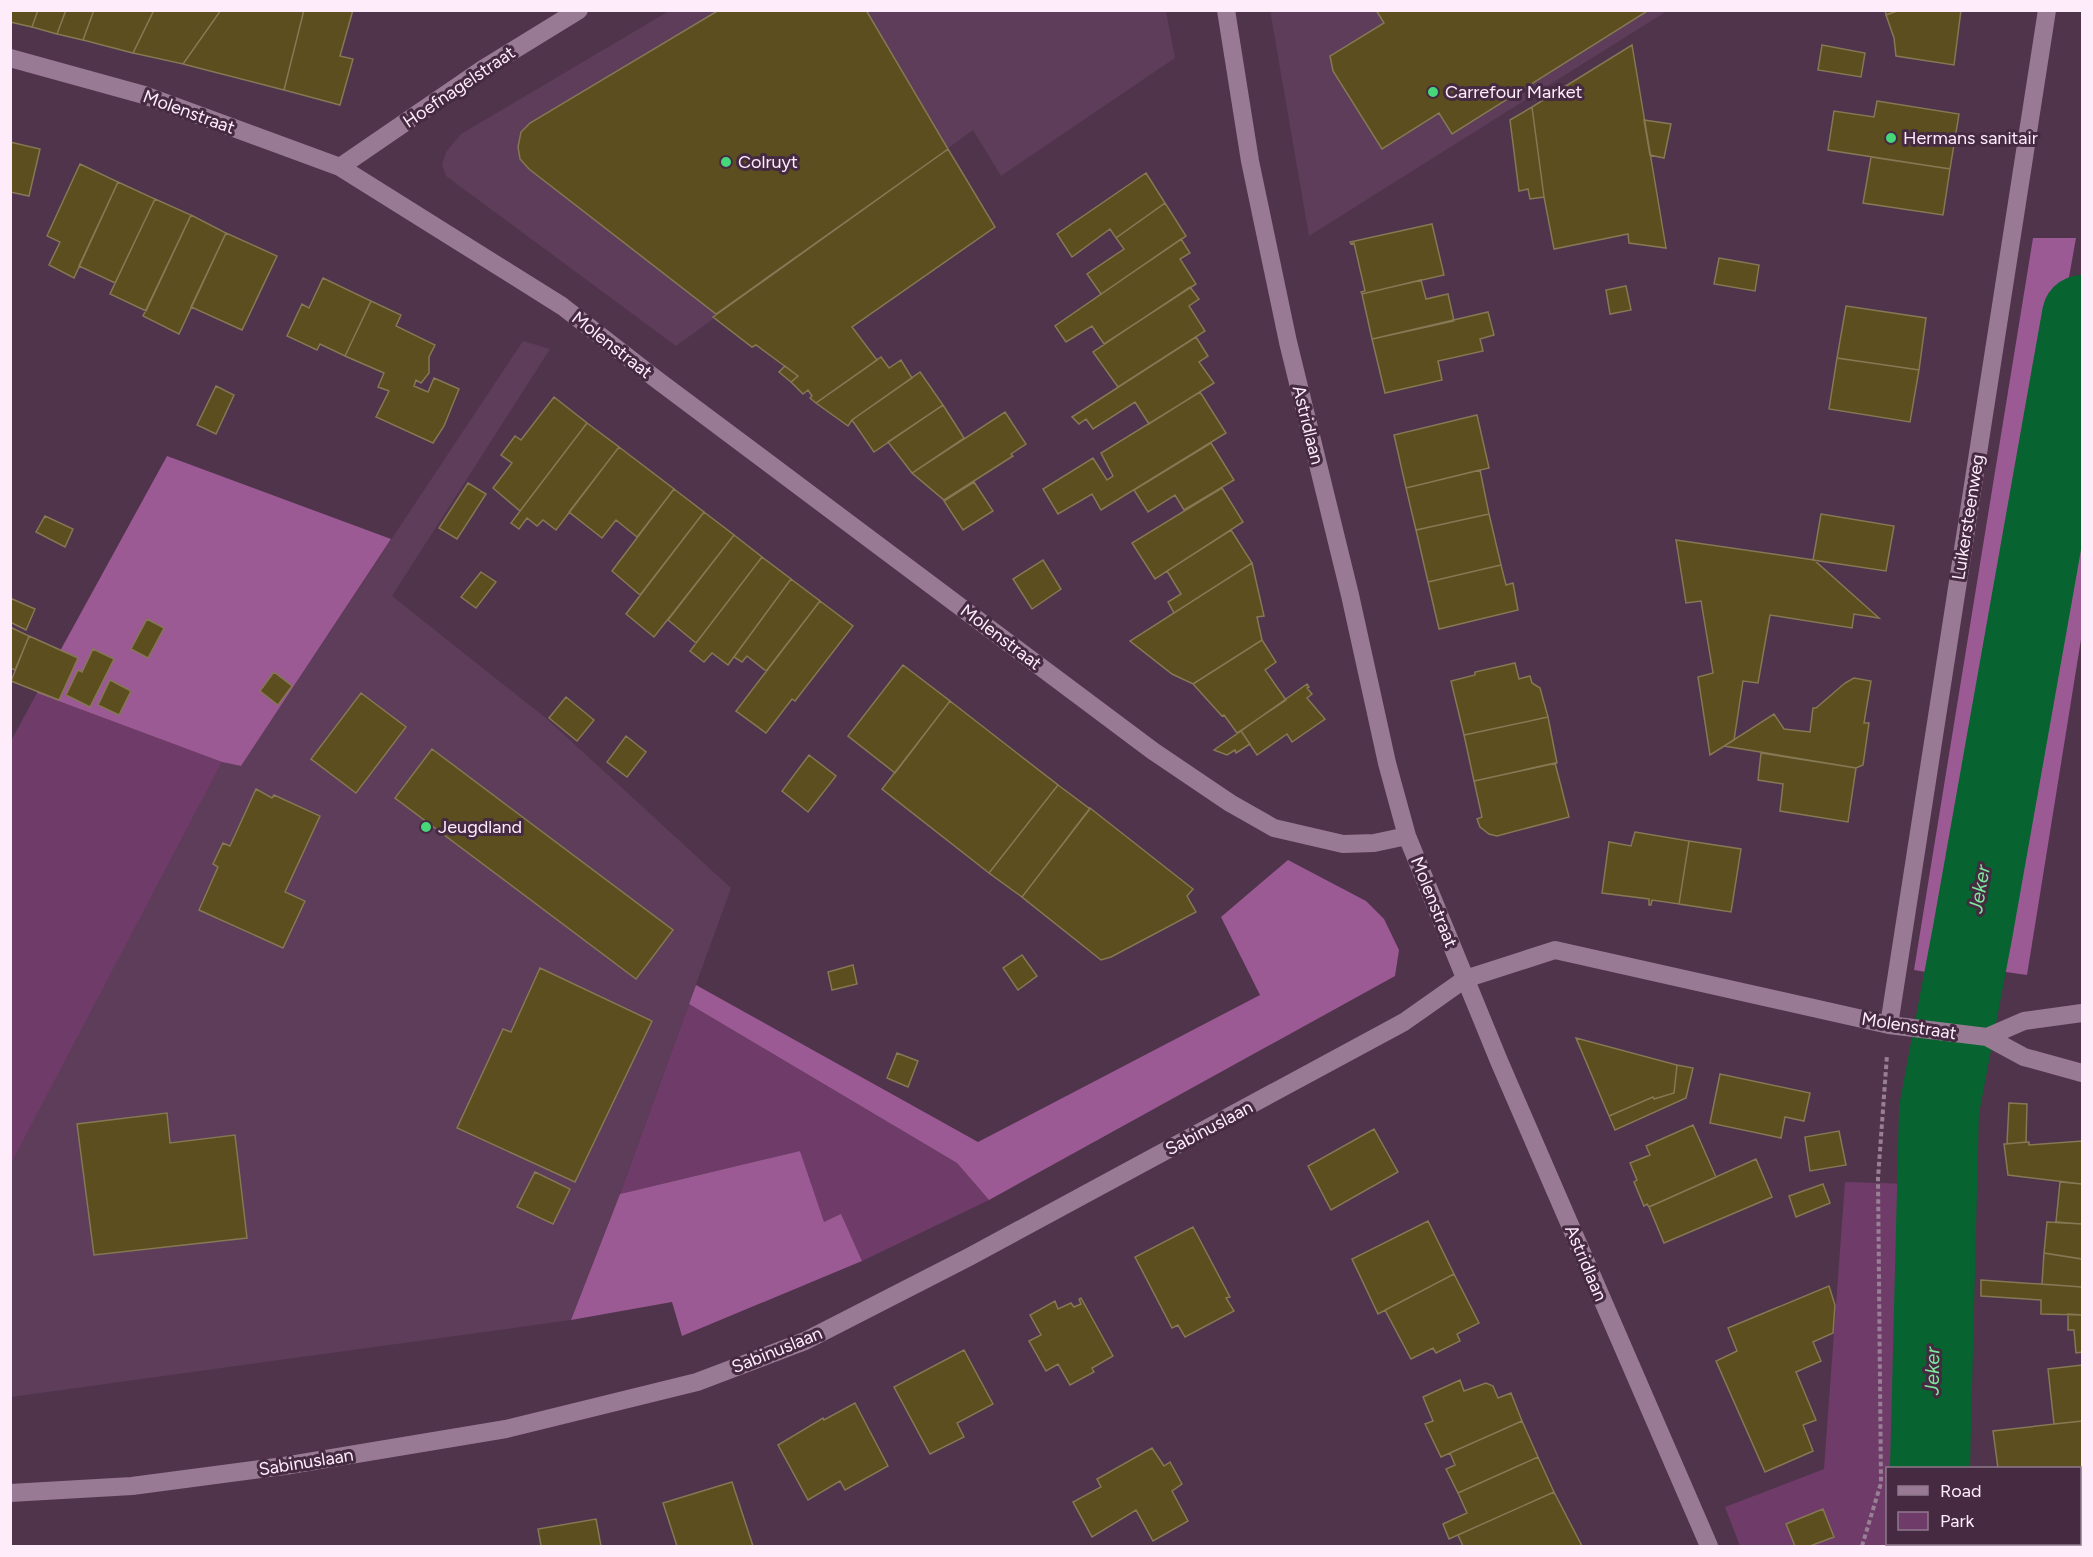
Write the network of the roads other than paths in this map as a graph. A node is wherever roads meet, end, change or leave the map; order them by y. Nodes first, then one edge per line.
1 (579, 10) edge
2 (1226, 10) edge
3 (2047, 10) edge
4 (10, 58) edge
5 (340, 167) junction
6 (1407, 836) junction
7 (1466, 979) junction
8 (2082, 1013) edge
9 (1889, 1024) junction
10 (1987, 1037) junction
11 (2082, 1073) edge
12 (10, 1493) edge
13 (1709, 1546) edge

1 - 5 street, Hoefnagelstraat
2 - 6 street, Astridlaan
3 - 9 street, Luikersteenweg
4 - 5 street, Molenstraat
5 - 6 street, Molenstraat
6 - 7 street, Molenstraat
7 - 9 street, Molenstraat
7 - 12 street, Sabinuslaan
7 - 13 street, Astridlaan
8 - 10 street, Molenstraat
9 - 10 street, Molenstraat
10 - 11 street, Molenstraat

